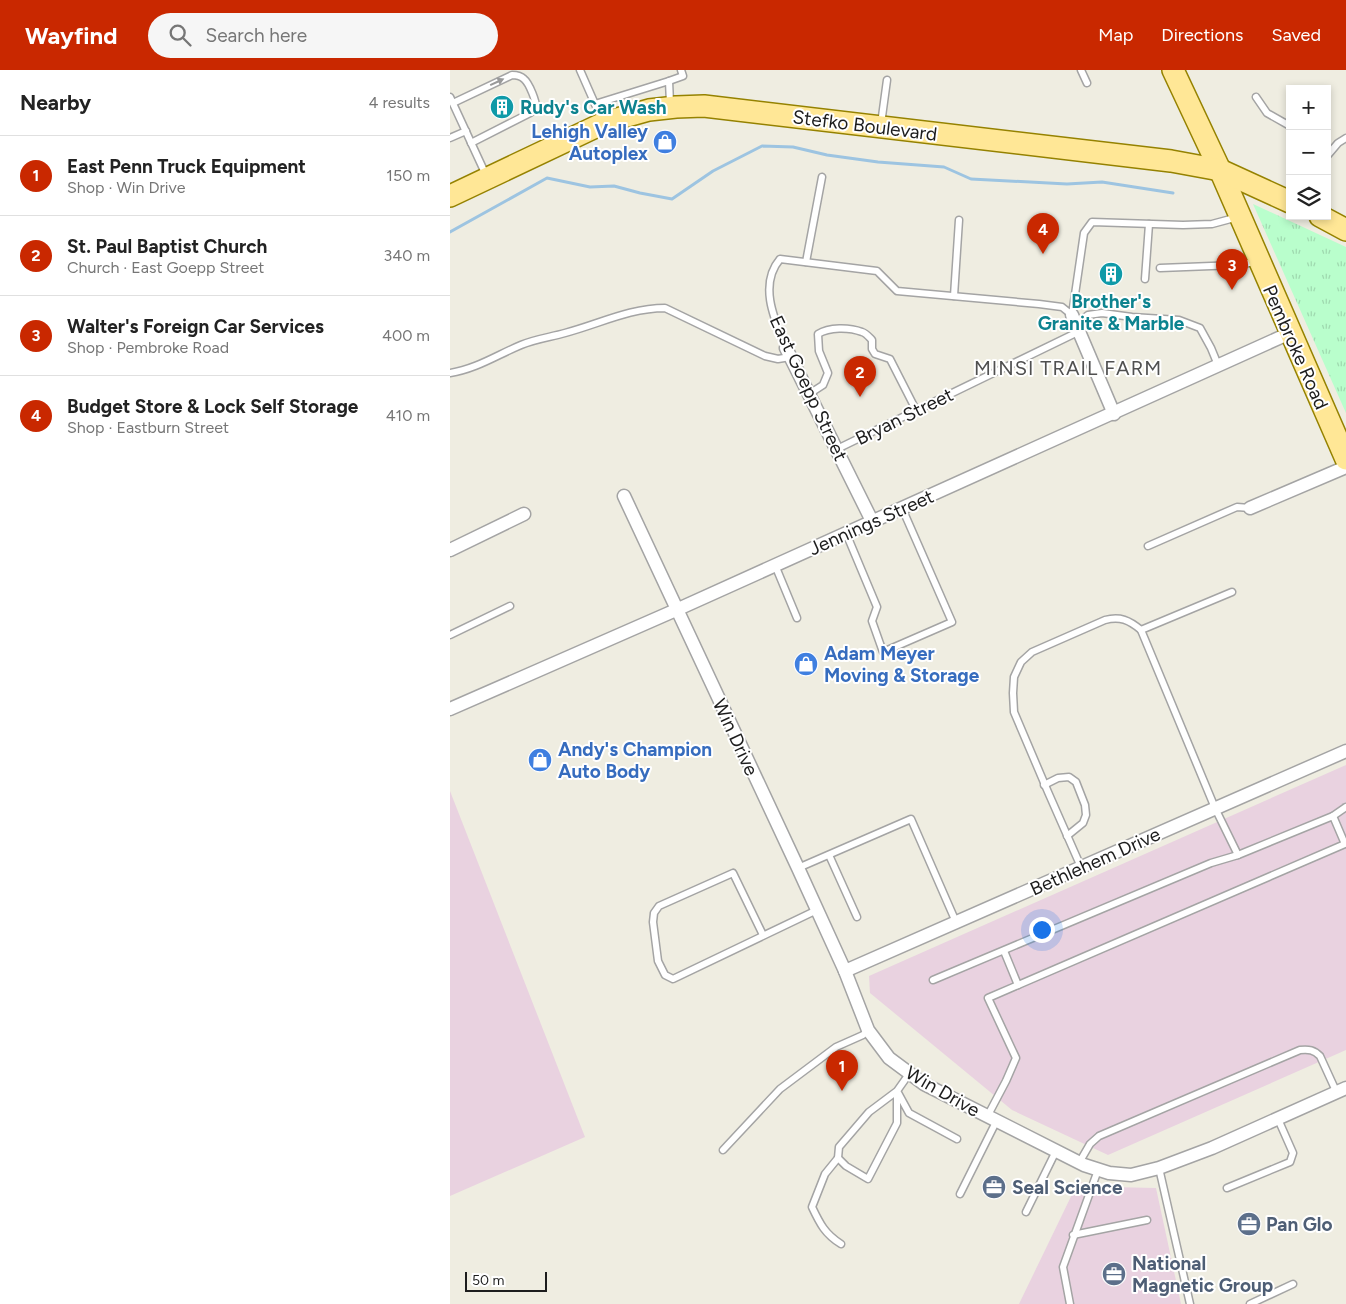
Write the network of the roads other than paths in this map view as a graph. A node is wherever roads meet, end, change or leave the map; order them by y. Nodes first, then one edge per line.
1 (580, 70) edge
2 (681, 70) edge
3 (1081, 70) edge
4 (1173, 70) edge
5 (887, 80) dead end
6 (669, 81) junction
7 (1087, 82) dead end
8 (1256, 97) dead end
9 (451, 100) edge
10 (670, 107) junction
11 (599, 114) junction
12 (1286, 124) edge
13 (881, 128) junction
14 (466, 131) junction
15 (450, 138) edge
16 (1346, 138) edge
17 (471, 143) junction
18 (1331, 147) edge
19 (1220, 170) junction
20 (822, 176) dead end
21 (488, 178) junction
22 (450, 196) edge
23 (1286, 200) edge
24 (1240, 217) junction
25 (959, 220) dead end
26 (1327, 220) edge
27 (1149, 224) junction
28 (1346, 230) edge
29 (806, 262) junction
30 (1259, 262) junction
31 (1160, 268) dead end
32 (1144, 280) dead end
33 (954, 296) junction
34 (1076, 323) junction
35 (1290, 333) junction
36 (788, 352) junction
37 (1218, 365) junction
38 (450, 373) edge
39 (809, 394) junction
40 (916, 410) junction
41 (1114, 414) junction
42 (837, 449) junction
43 (1346, 459) edge
44 (1346, 467) edge
45 (624, 496) dead end
46 (902, 508) junction
47 (1250, 508) joint
48 (524, 514) dead end
49 (872, 521) junction
50 (846, 533) junction
51 (1148, 546) dead end
52 (450, 550) edge
53 (775, 565) junction
54 (1232, 592) dead end
55 (510, 606) dead end
56 (676, 610) junction
57 (797, 618) dead end
58 (1141, 630) junction
59 (450, 635) edge
60 (450, 709) edge
61 (1346, 751) edge
62 (1044, 784) junction
63 (1346, 807) edge
64 (1215, 808) junction
65 (1333, 816) junction
66 (1067, 836) junction
67 (829, 855) junction
68 (1238, 855) junction
69 (1081, 867) junction
70 (798, 868) junction
71 (817, 910) junction
72 (857, 917) dead end
73 (956, 922) junction
74 (763, 935) junction
75 (1004, 951) junction
76 (845, 971) junction
77 (933, 980) dead end
78 (1018, 984) junction
79 (868, 1030) junction
80 (908, 1074) junction
81 (1341, 1090) edge
82 (896, 1091) junction
83 (992, 1119) junction
84 (1278, 1119) junction
85 (957, 1139) dead end
86 (723, 1150) dead end
87 (1056, 1151) junction
88 (838, 1158) junction
89 (1079, 1163) junction
90 (1159, 1168) junction
91 (1098, 1170) junction
92 (1227, 1188) dead end
93 (960, 1194) dead end
94 (1026, 1212) dead end
95 (1147, 1220) dead end
96 (1074, 1235) junction
97 (841, 1244) dead end
98 (1293, 1284) dead end
99 (1070, 1304) edge
100 (1190, 1304) edge
101 (1250, 1304) edge

1 - 11 lane
2 - 6 lane
3 - 7 lane
4 - 19 main road, Pembroke Road
5 - 13 lane
6 - 10 lane
6 - 11 lane
8 - 12 lane
9 - 14 lane
9 -> 17 lane
10 - 11 main road, Stefko Boulevard
10 - 13 main road, Stefko Boulevard
11 - 21 main road, Stefko Boulevard
13 - 19 main road, Stefko Boulevard
14 - 15 lane
14 - 17 lane
16 - 18 lane
17 - 21 lane
19 - 23 main road, Stefko Boulevard
19 - 24 main road, Pembroke Road
20 - 29 lane
21 - 22 main road, Stefko Boulevard
24 - 27 lane
24 - 30 main road, Pembroke Road
25 - 33 lane
26 - 28 main road
27 - 32 lane
27 - 34 lane
29 - 33 lane, East Goepp Street
29 - 36 lane, East Goepp Street
30 - 31 lane
30 - 35 main road, Pembroke Road
33 - 34 lane
34 - 37 lane, Bryan Street
34 - 40 lane, Bryan Street
34 - 41 street
35 - 37 street, Jennings Street
35 - 43 main road, Pembroke Road
36 - 38 lane
36 - 39 street, East Goepp Street
37 - 41 street, Jennings Street
39 - 40 lane
39 - 42 street, East Goepp Street
40 - 42 lane, Bryan Street
41 - 46 street, Jennings Street
42 - 49 street, East Goepp Street
44 - 47 street
45 - 56 street, Win Drive
46 - 49 street, Jennings Street
46 - 50 lane
47 - 51 lane
48 - 52 street
49 - 50 street, Jennings Street
50 - 53 street, Jennings Street
53 - 56 street, Jennings Street
53 - 57 lane
54 - 58 lane
55 - 59 lane
56 - 60 street, Jennings Street
56 - 70 street, Win Drive
58 - 62 lane
58 - 64 lane
61 - 64 street, Bethlehem Drive
62 - 66 lane
62 - 66 lane
63 - 65 lane
64 - 68 lane
64 - 69 street, Bethlehem Drive
65 - 68 lane
65 - 78 lane
66 - 69 lane
67 - 70 lane
67 - 72 lane
67 - 73 lane
68 - 75 lane
69 - 73 street, Bethlehem Drive
70 - 71 street, Win Drive
71 - 74 lane
71 - 76 street, Win Drive
73 - 76 street, Bethlehem Drive
74 - 74 lane
75 - 77 lane
75 - 78 lane
76 - 79 street, Win Drive
78 - 83 lane
79 - 80 street, Win Drive
79 - 86 lane
80 - 82 lane
80 - 83 street, Win Drive
81 - 84 street, Win Drive
81 - 89 lane
82 - 85 lane
82 - 88 lane
82 - 88 lane
83 - 87 street, Win Drive
83 - 93 lane
84 - 90 street, Win Drive
84 - 92 lane
87 - 89 street, Win Drive
87 - 94 lane
88 - 97 lane
89 - 91 street, Win Drive
90 - 91 street, Win Drive
90 - 100 lane
91 - 96 lane
95 - 96 lane
96 - 99 lane
98 - 101 lane

